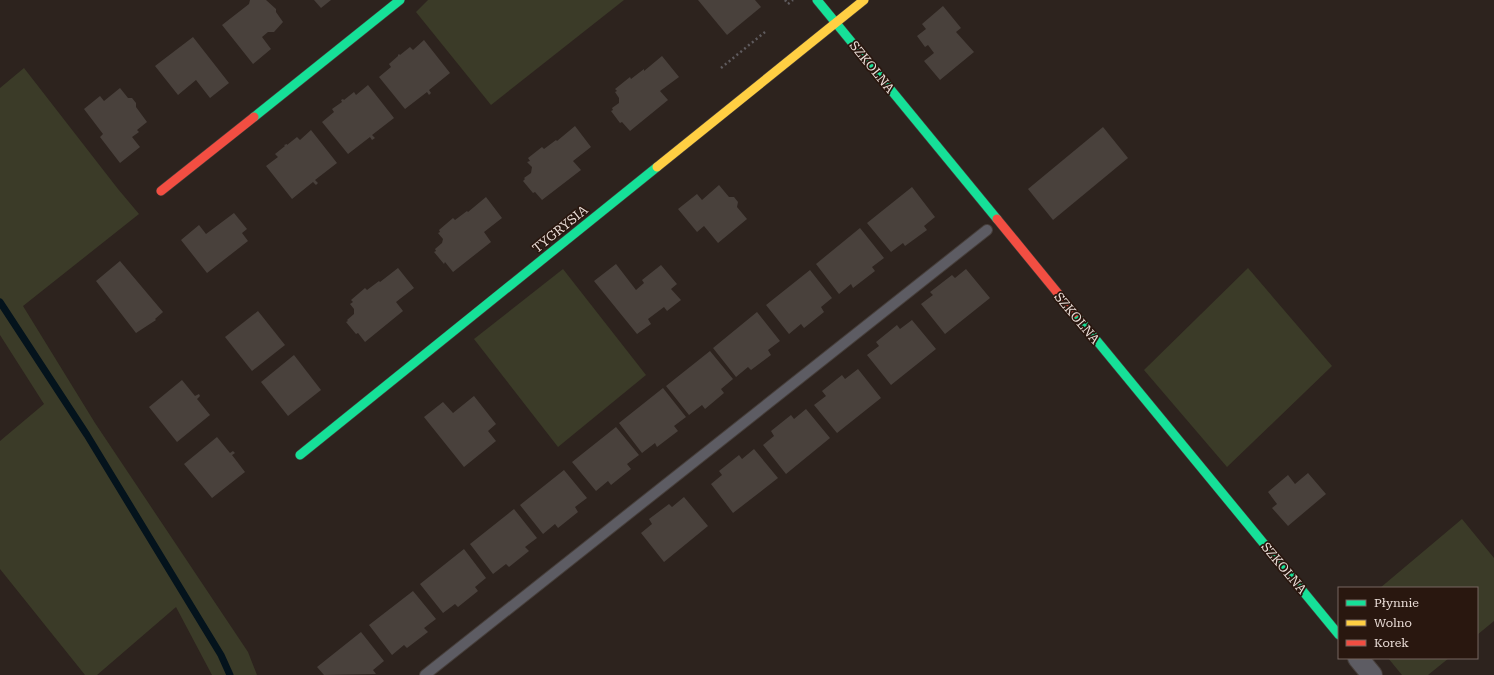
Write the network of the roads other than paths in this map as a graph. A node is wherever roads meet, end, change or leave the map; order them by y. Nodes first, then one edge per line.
1 (400, 0) edge
2 (817, 0) edge
3 (864, 0) edge
4 (837, 23) junction
5 (161, 191) dead end
6 (987, 230) dead end
7 (300, 455) dead end
8 (1338, 634) edge
9 (1359, 659) edge
10 (425, 675) edge
11 (1372, 675) edge

1 - 5 street
2 - 4 street, SZKOLNA
3 - 4 street, TYGRYSIA
4 - 7 street, TYGRYSIA
4 - 8 street, SZKOLNA
6 - 10 lane
9 - 11 street

